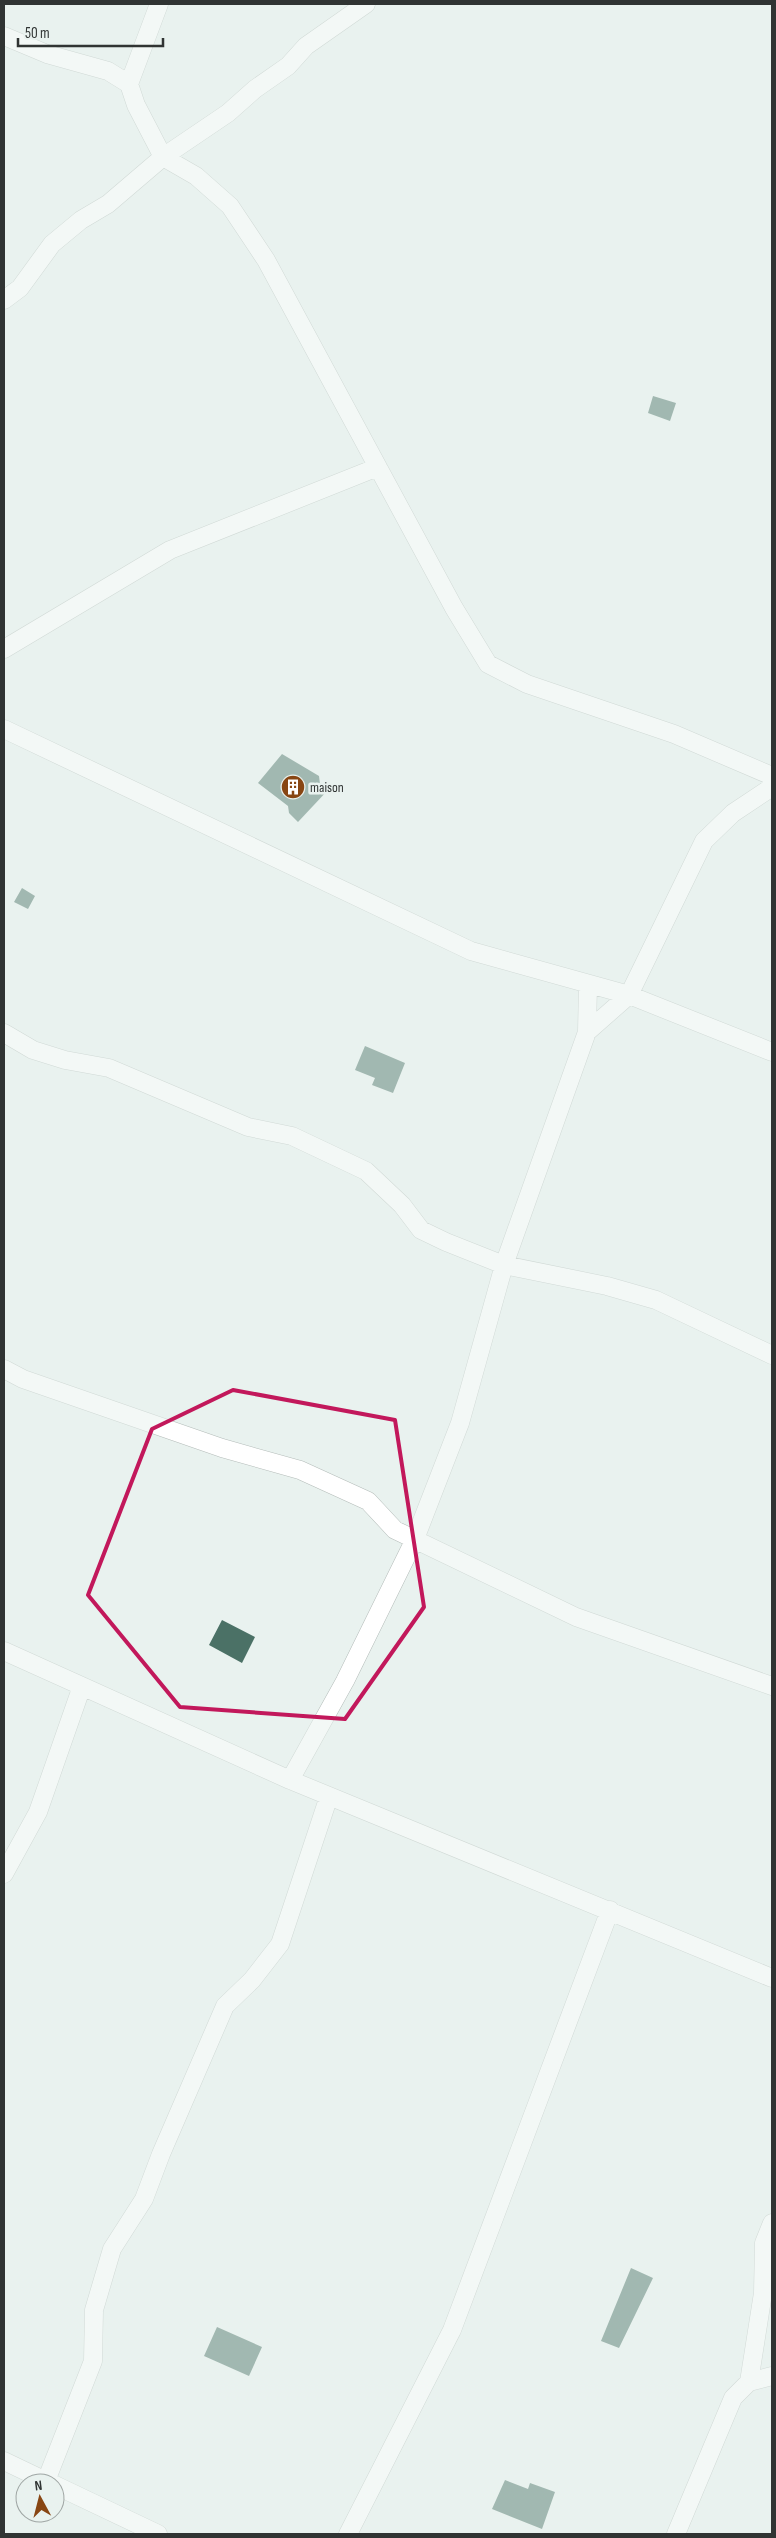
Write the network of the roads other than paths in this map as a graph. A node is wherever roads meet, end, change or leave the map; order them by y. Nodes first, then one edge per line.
1 (159, 4) edge
2 (366, 4) edge
3 (4, 36) edge
4 (128, 84) junction
5 (163, 157) junction
6 (4, 300) edge
7 (378, 467) junction
8 (4, 648) edge
9 (4, 729) edge
10 (772, 776) edge
11 (772, 787) edge
12 (588, 984) junction
13 (629, 995) junction
14 (587, 1032) junction
15 (4, 1033) edge
16 (772, 1052) edge
17 (504, 1265) junction
18 (772, 1355) edge
19 (4, 1369) edge
20 (415, 1539) junction
21 (4, 1651) edge
22 (82, 1686) junction
23 (772, 1686) edge
24 (290, 1780) junction
25 (330, 1796) junction
26 (4, 1874) edge
27 (610, 1910) junction
28 (772, 1978) edge
29 (772, 2223) edge
30 (772, 2376) edge
31 (749, 2382) junction
32 (4, 2461) edge
33 (30, 2473) edge
34 (54, 2473) edge
35 (65, 2490) edge
36 (158, 2534) edge
37 (348, 2534) edge
38 (676, 2534) edge

1 - 4 street
2 - 5 street
3 - 4 street
4 - 5 street
5 - 6 street
5 - 7 street
7 - 8 street
7 - 10 street
9 - 12 street
11 - 13 street
12 - 13 street
12 - 14 street
13 - 14 street
13 - 16 street
14 - 17 street
15 - 17 street
17 - 18 street
17 - 20 street
19 - 20 street
20 - 23 street
20 - 24 street
21 - 22 street
22 - 24 street
22 - 26 street
24 - 25 street
25 - 27 street
25 - 34 street
27 - 28 street
27 - 37 street
29 - 31 street
30 - 31 street
31 - 38 street
32 - 33 street
35 - 36 street

